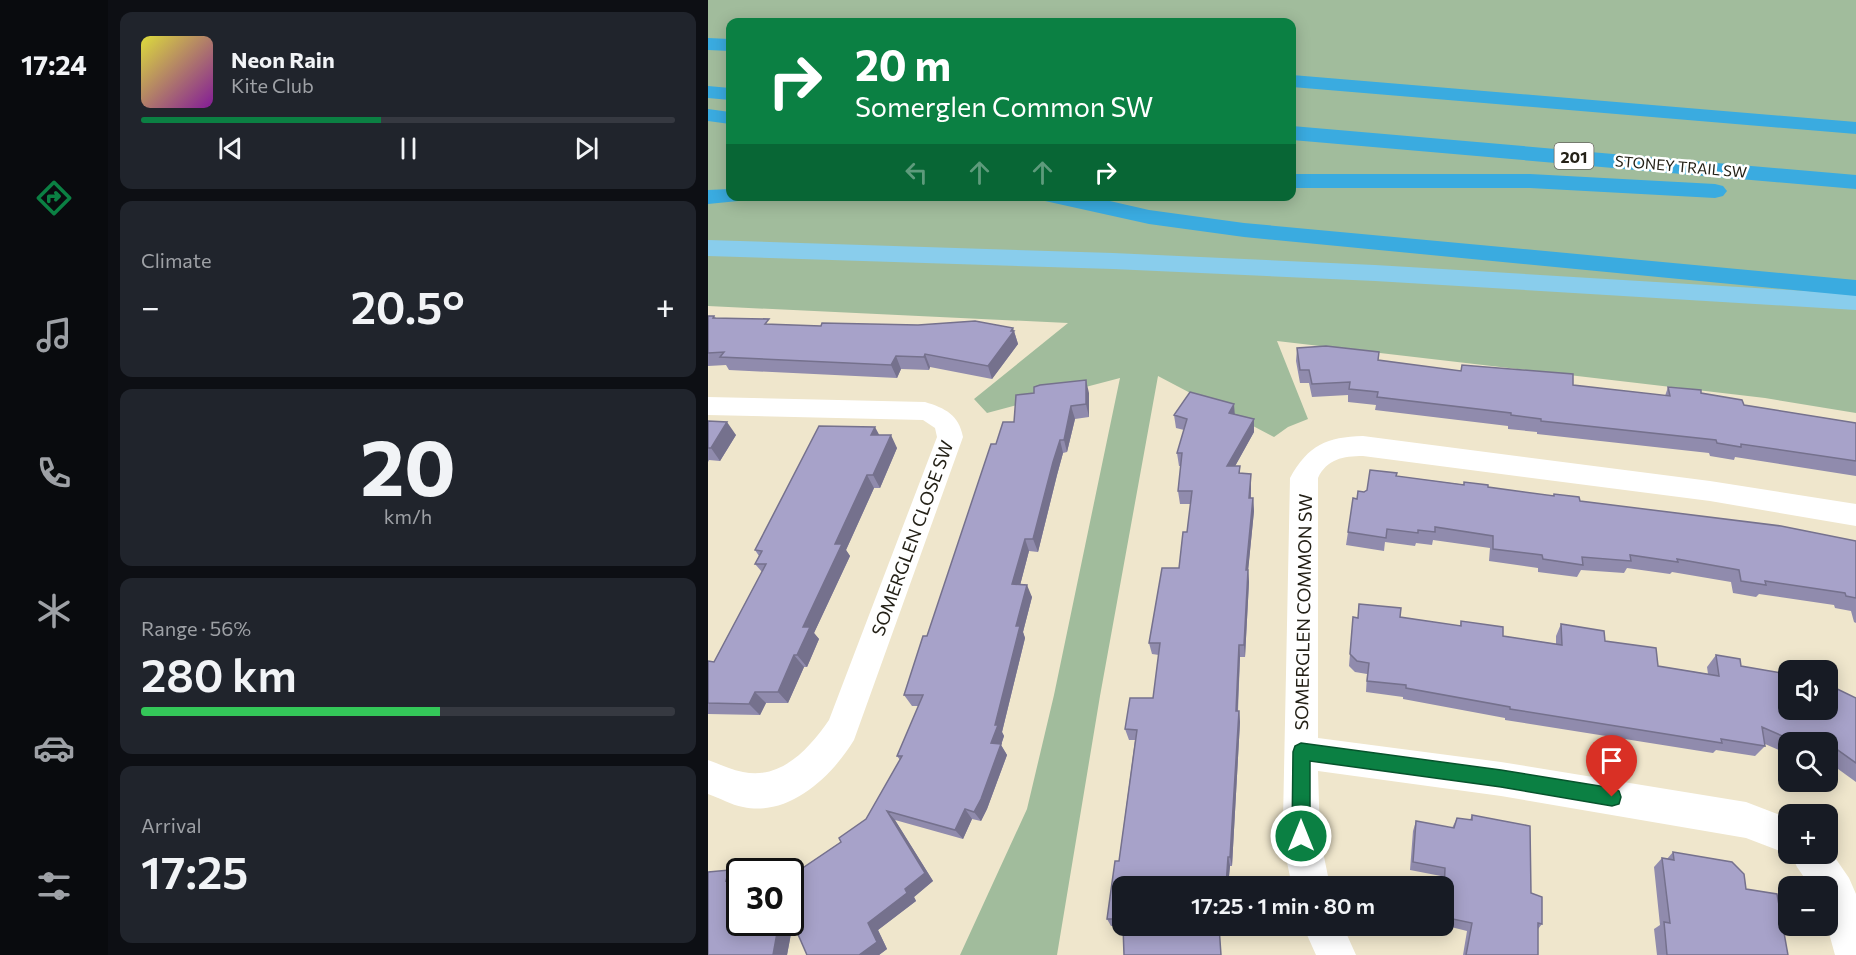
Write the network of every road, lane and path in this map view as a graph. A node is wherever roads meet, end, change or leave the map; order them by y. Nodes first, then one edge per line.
1 (708, 44) edge
2 (726, 45) edge
3 (1296, 81) edge
4 (1347, 85) junction
5 (708, 92) edge
6 (726, 94) edge
7 (1856, 112) edge
8 (708, 116) edge
9 (726, 118) edge
10 (1856, 128) edge
11 (1296, 133) edge
12 (1296, 181) edge
13 (1856, 182) edge
14 (726, 196) edge
15 (708, 197) edge
16 (1073, 201) edge
17 (1856, 202) edge
18 (708, 248) edge
19 (1856, 288) edge
20 (1856, 302) edge
21 (708, 406) edge
22 (1856, 515) edge
23 (1301, 752) junction
24 (708, 777) edge
25 (1778, 832) edge
26 (1817, 864) edge
27 (1308, 876) edge
28 (1327, 936) edge
29 (1336, 955) edge
30 (1855, 955) edge

1 - 2 highway
3 - 4 highway
4 - 7 highway
4 - 10 highway
5 - 6 highway
8 - 9 highway
11 - 13 highway, STONEY TRAIL SW / 201
12 - 17 highway
14 - 15 highway
16 - 19 highway
18 - 20 main road
21 - 24 street, SOMERGLEN CLOSE SW
22 - 23 street, SOMERGLEN COMMON SW
23 - 25 street, SOMERGLEN COMMON SW
23 - 27 street
26 - 30 street
28 - 29 street

